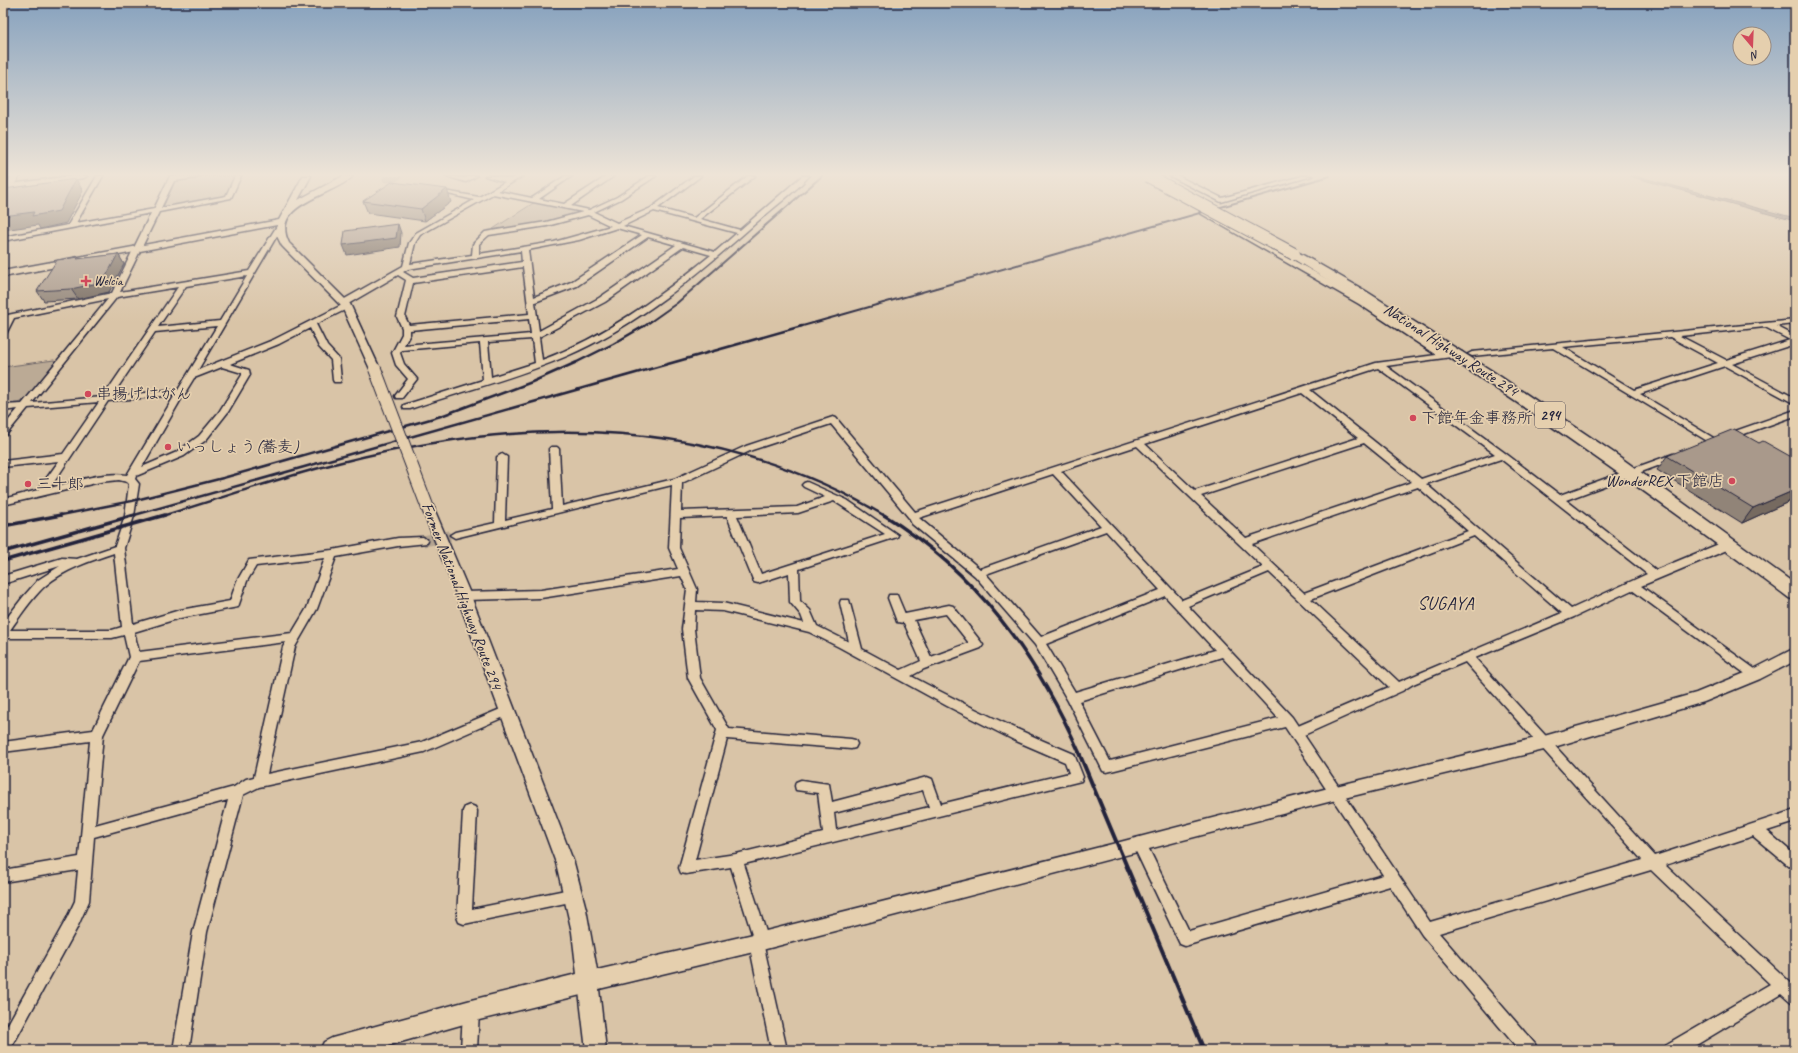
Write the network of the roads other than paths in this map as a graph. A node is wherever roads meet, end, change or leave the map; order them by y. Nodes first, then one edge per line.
1 (76, 225) edge
2 (150, 225) edge
3 (265, 225) edge
4 (280, 225) edge
5 (282, 225) edge
6 (434, 225) edge
7 (539, 225) edge
8 (714, 225) edge
9 (748, 225) edge
10 (1225, 225) edge
11 (1243, 225) edge
12 (1252, 225) edge
13 (71, 226) joint
14 (617, 226) joint
15 (740, 232) junction
16 (647, 235) junction
17 (3, 239) edge
18 (681, 245) junction
19 (139, 248) junction
20 (524, 249) junction
21 (1297, 253) junction
22 (715, 254) junction
23 (475, 256) junction
24 (526, 264) junction
25 (406, 267) junction
26 (398, 272) junction
27 (250, 273) junction
28 (3, 274) edge
29 (410, 281) junction
30 (183, 285) junction
31 (115, 296) junction
32 (531, 301) junction
33 (345, 304) junction
34 (532, 316) junction
35 (7, 317) edge
36 (1795, 322) edge
37 (221, 323) junction
38 (312, 323) junction
39 (1767, 325) junction
40 (406, 328) junction
41 (152, 330) junction
42 (3, 332) edge
43 (1671, 334) junction
44 (535, 336) junction
45 (484, 340) junction
46 (1795, 340) edge
47 (1555, 346) junction
48 (398, 348) junction
49 (1466, 354) junction
50 (1444, 356) junction
51 (1724, 363) junction
52 (223, 364) junction
53 (539, 365) junction
54 (1379, 365) junction
55 (192, 376) junction
56 (336, 381) dead end
57 (487, 381) junction
58 (1304, 390) junction
59 (182, 392) junction
60 (1633, 393) junction
61 (400, 396) dead end
62 (104, 399) junction
63 (1795, 401) edge
64 (25, 406) junction
65 (407, 407) dead end
66 (3, 408) edge
67 (1795, 413) edge
68 (3, 433) edge
69 (1366, 439) junction
70 (1714, 442) junction
71 (1140, 444) junction
72 (1700, 447) edge
73 (554, 449) dead end
74 (1686, 452) edge
75 (1502, 455) junction
76 (66, 457) junction
77 (502, 457) dead end
78 (3, 464) edge
79 (1638, 470) junction
80 (1056, 471) junction
81 (132, 477) junction
82 (677, 481) junction
83 (1419, 483) junction
84 (807, 485) dead end
85 (42, 492) junction
86 (1193, 495) junction
87 (833, 498) junction
88 (1560, 499) junction
89 (3, 502) edge
90 (557, 511) junction
91 (732, 513) junction
92 (675, 515) junction
93 (913, 516) junction
94 (500, 525) junction
95 (1107, 528) junction
96 (1475, 532) junction
97 (455, 535) tunnel mouth
98 (423, 540) tunnel mouth
99 (1243, 542) junction
100 (1730, 544) junction
101 (119, 548) junction
102 (332, 554) junction
103 (78, 562) junction
104 (794, 567) junction
105 (1270, 568) junction
106 (685, 572) junction
107 (979, 573) junction
108 (1655, 575) junction
109 (1795, 578) edge
110 (3, 580) edge
111 (1633, 585) junction
112 (1167, 591) junction
113 (1795, 593) edge
114 (464, 596) junction
115 (893, 598) dead end
116 (1302, 598) junction
117 (845, 603) dead end
118 (1180, 605) junction
119 (690, 606) junction
120 (1570, 614) junction
121 (907, 618) junction
122 (812, 629) junction
123 (128, 630) junction
124 (3, 631) edge
125 (3, 634) edge
126 (294, 637) junction
127 (1039, 642) junction
128 (857, 651) junction
129 (1224, 652) junction
130 (1795, 654) edge
131 (134, 657) junction
132 (1467, 657) junction
133 (928, 663) junction
134 (1756, 675) junction
135 (901, 676) junction
136 (1398, 688) junction
137 (1072, 698) junction
138 (507, 711) junction
139 (1288, 721) junction
140 (1296, 733) junction
141 (722, 734) junction
142 (97, 735) junction
143 (1544, 743) junction
144 (851, 744) dead end
145 (3, 747) edge
146 (259, 781) junction
147 (801, 786) dead end
148 (236, 792) junction
149 (1336, 793) junction
150 (826, 809) junction
151 (470, 811) dead end
152 (937, 811) junction
153 (1795, 816) edge
154 (1754, 829) junction
155 (87, 833) junction
156 (830, 837) junction
157 (1140, 845) junction
158 (736, 860) junction
159 (85, 862) junction
160 (1653, 863) junction
161 (1795, 863) edge
162 (3, 876) edge
163 (1393, 880) junction
164 (575, 895) junction
165 (1427, 930) junction
166 (759, 942) junction
167 (589, 982) junction
168 (1782, 985) junction
169 (1795, 997) edge
170 (471, 1011) junction
171 (3, 1048) edge
172 (181, 1050) edge
173 (332, 1050) edge
174 (469, 1050) edge
175 (596, 1050) edge
176 (779, 1050) edge
177 (1528, 1050) edge
178 (1673, 1050) edge

1 - 13 street
2 - 19 street
3 - 19 street
4 - 27 street
5 - 33 street, Former National Highway Route 294
6 - 25 street
7 - 23 street
8 - 15 street
9 - 15 street
10 - 50 street
11 - 21 highway, National Highway Route 294 / 294, bridge
12 - 21 highway, National Highway Route 294 / 294
13 - 17 street
14 - 16 street
14 - 20 street
15 - 22 street
16 - 18 street
16 - 32 street
18 - 22 street
18 - 44 street
19 - 28 street
19 - 31 street
20 - 23 street
20 - 24 street
21 - 49 highway, National Highway Route 294 / 294
22 - 53 street
23 - 25 street
24 - 29 street
24 - 32 street
25 - 26 street
26 - 29 street
26 - 33 street
27 - 30 street
27 - 37 street
29 - 40 street
30 - 31 street
30 - 41 street
31 - 35 street
31 - 64 street
32 - 34 street
33 - 38 street
33 - 114 street, Former National Highway Route 294, bridge
34 - 40 street
34 - 44 street
35 - 42 street
36 - 39 street
37 - 41 street
37 - 55 street
38 - 52 street
38 - 56 street
39 - 43 street
39 - 46 street
40 - 48 street
41 - 62 street
43 - 47 street
43 - 51 street
44 - 45 street
44 - 53 street
45 - 48 street
45 - 57 street
46 - 51 street
47 - 49 street
47 - 60 street
48 - 61 street
49 - 50 street
49 - 79 highway, National Highway Route 294 / 294
50 - 54 street
51 - 60 street
51 - 63 street
52 - 55 street
52 - 81 street
53 - 57 street
54 - 58 street
54 - 75 street
55 - 59 street
57 - 65 street
58 - 69 street
58 - 71 street
59 - 62 street
59 - 81 street
60 - 70 street
62 - 64 street
62 - 76 street
64 - 66 street
64 - 68 street
67 - 70 street
69 - 83 street
69 - 86 street
70 - 72 street
71 - 80 street
71 - 86 street
73 - 90 street
74 - 79 street
75 - 83 street
75 - 88 street
76 - 78 street
76 - 85 street
77 - 94 street
79 - 88 street
79 - 100 highway, National Highway Route 294 / 294
79 - 109 highway, National Highway Route 294 / 294
80 - 93 street
80 - 95 street
81 - 85 street
81 - 101 street
82 - 90 street
82 - 92 street
82 - 93 street
83 - 96 street
83 - 99 street
84 - 87 street
85 - 89 street
86 - 99 street
87 - 91 street
87 - 104 street
88 - 108 street
90 - 94 street
91 - 92 street
91 - 104 street
92 - 106 street
93 - 107 street
94 - 97 street
95 - 107 street
95 - 112 street
96 - 116 street
96 - 120 street
98 - 102 street
99 - 105 street
100 - 108 street
100 - 113 highway, National Highway Route 294 / 294
101 - 103 street
101 - 123 street
102 - 123 street
102 - 126 street
103 - 110 street
103 - 124 street
104 - 122 street
105 - 116 street
105 - 118 street
106 - 114 street
106 - 119 street
107 - 127 street
108 - 111 street
111 - 120 street
111 - 134 street
112 - 118 street
112 - 127 street
114 - 138 street, Former National Highway Route 294
115 - 121 street
116 - 136 street
117 - 128 street
118 - 129 street
119 - 122 street
119 - 141 street
120 - 132 street
121 - 133 street
121 - 133 street
122 - 128 street
123 - 125 street
123 - 131 street
126 - 131 street
126 - 146 street
127 - 137 street
128 - 135 street
129 - 137 street
129 - 139 street
130 - 134 street
131 - 142 street
132 - 136 street
132 - 143 street
133 - 135 street
134 - 143 street
135 - 152 street
136 - 140 street
137 - 139 street
138 - 146 street
138 - 164 street, Former National Highway Route 294
139 - 140 street
140 - 149 street
141 - 144 street
141 - 158 street
142 - 145 street
142 - 155 street
143 - 149 street
143 - 160 street
146 - 148 street
147 - 150 street
148 - 155 street
148 - 172 street
149 - 157 street
149 - 163 street
150 - 152 street
150 - 156 street
151 - 164 street
152 - 156 street
153 - 154 street
154 - 160 street
154 - 161 street
155 - 159 street
156 - 158 street
157 - 163 street
157 - 166 street
158 - 166 street
159 - 162 street
159 - 171 street
160 - 165 street
160 - 168 street
163 - 165 street
164 - 167 street, Former National Highway Route 294
165 - 177 street
166 - 167 street
166 - 176 street
167 - 170 main road
167 - 175 street, Former National Highway Route 294
168 - 169 street
168 - 178 street
170 - 173 main road
170 - 174 street

